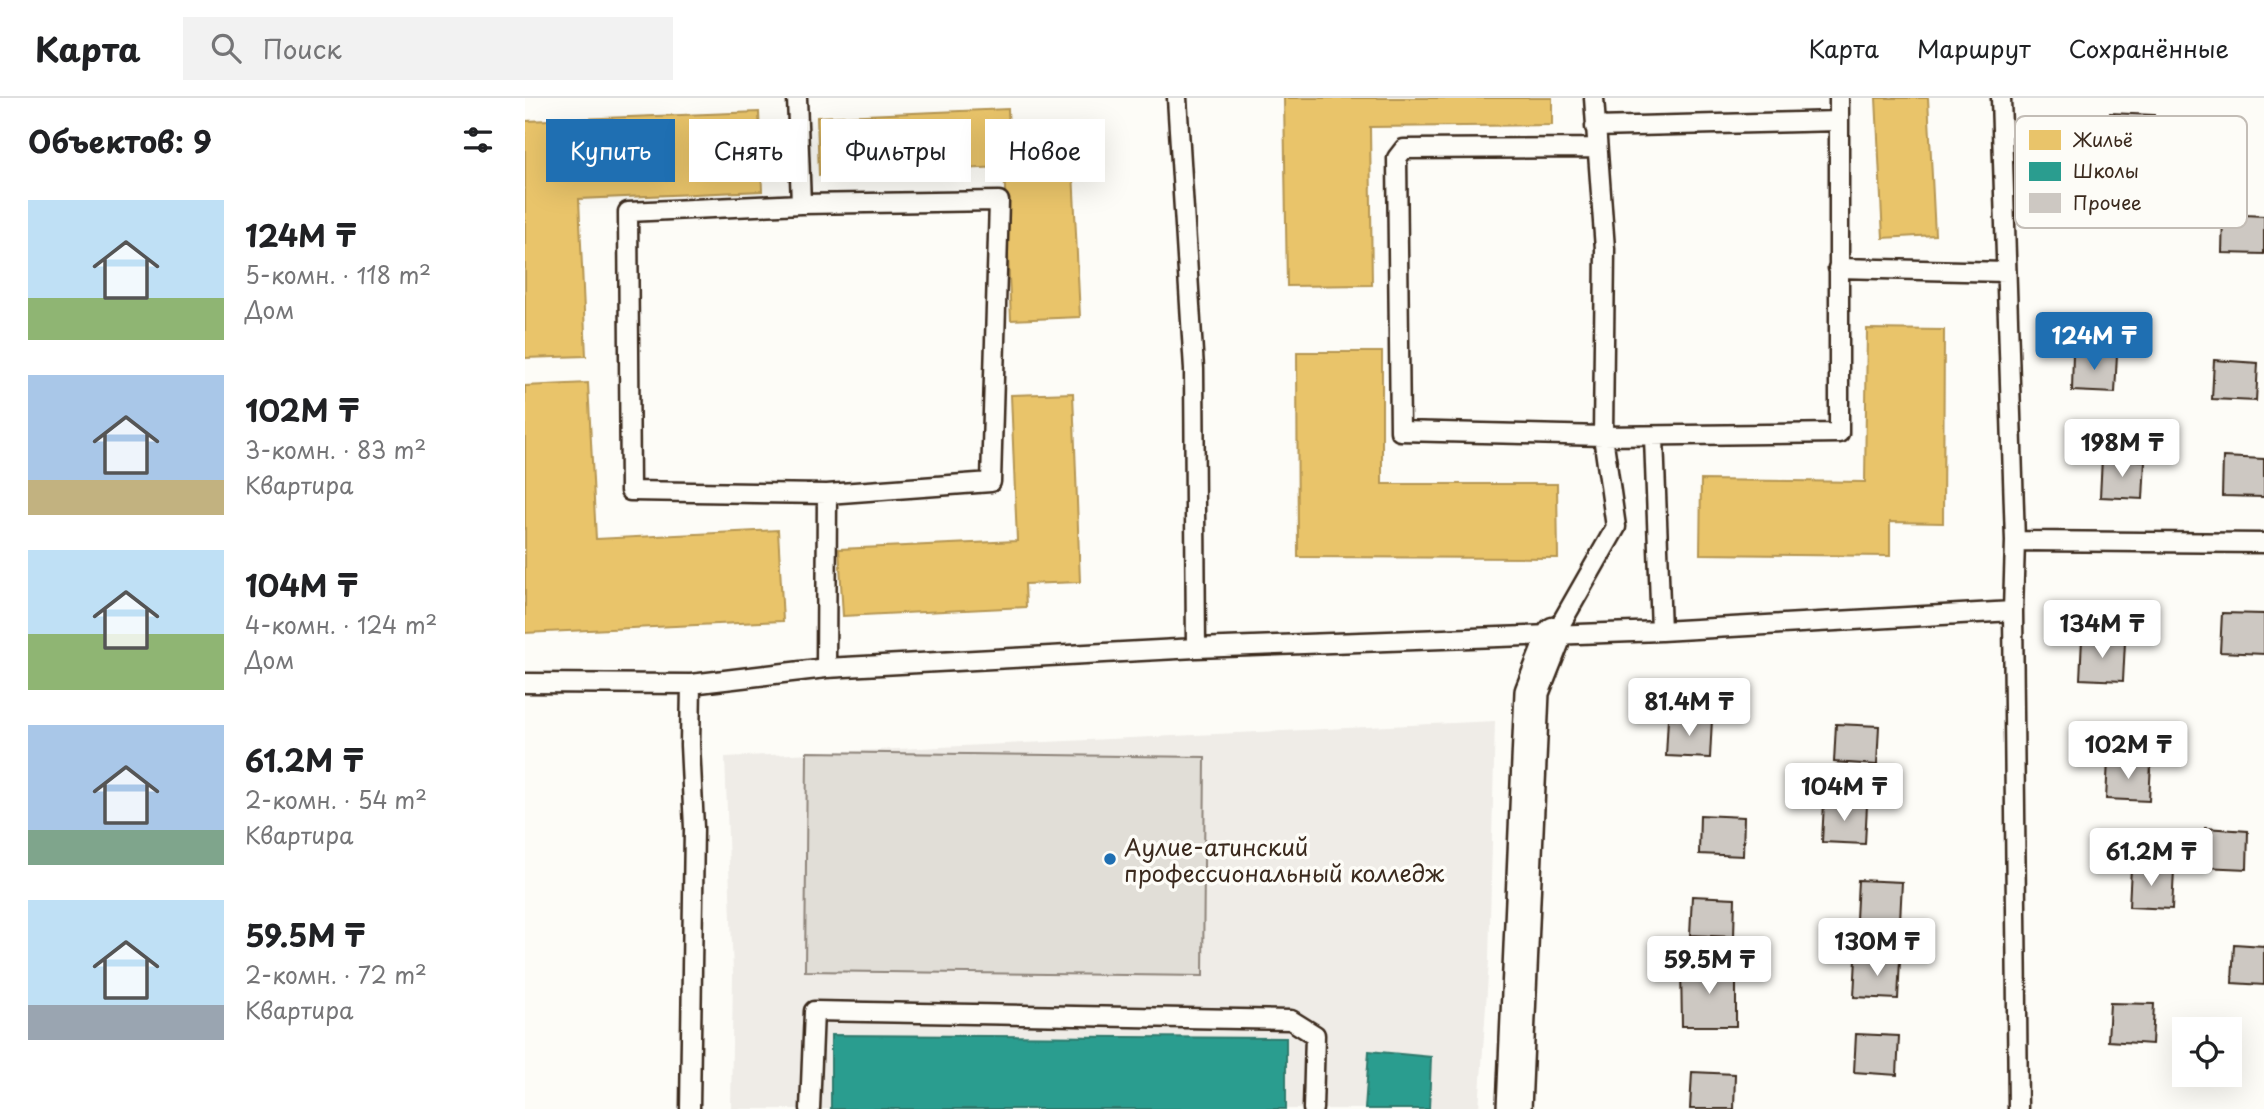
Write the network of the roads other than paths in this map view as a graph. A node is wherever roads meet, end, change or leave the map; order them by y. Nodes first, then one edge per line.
1 (797, 98) edge
2 (1177, 98) edge
3 (1594, 98) edge
4 (1839, 98) edge
5 (2001, 98) edge
6 (1838, 121) junction
7 (1595, 127) junction
8 (1597, 148) junction
9 (801, 204) junction
10 (1838, 268) junction
11 (2006, 272) junction
12 (1603, 436) junction
13 (1654, 437) junction
14 (827, 494) junction
15 (2015, 541) junction
16 (2264, 543) edge
17 (2013, 611) junction
18 (1661, 631) junction
19 (1555, 634) junction
20 (1196, 648) junction
21 (826, 668) junction
22 (525, 683) edge
23 (691, 684) junction
24 (690, 1109) edge
25 (810, 1109) edge
26 (1313, 1109) edge
27 (1514, 1109) edge
28 (2018, 1109) edge

1 - 9 lane
2 - 20 lane
3 - 7 lane
4 - 6 lane
5 - 11 lane
6 - 7 lane
6 - 10 lane
7 - 8 lane
8 - 12 lane
8 - 12 lane
9 - 14 lane
9 - 14 lane
10 - 11 lane
10 - 13 lane
11 - 15 lane
12 - 13 lane
12 - 19 lane
13 - 18 lane
14 - 21 lane
15 - 16 lane
15 - 17 lane
17 - 18 lane
17 - 28 lane
18 - 19 lane
19 - 20 lane
19 - 27 street
20 - 21 lane
21 - 23 lane
22 - 23 lane
23 - 24 lane
25 - 26 lane

